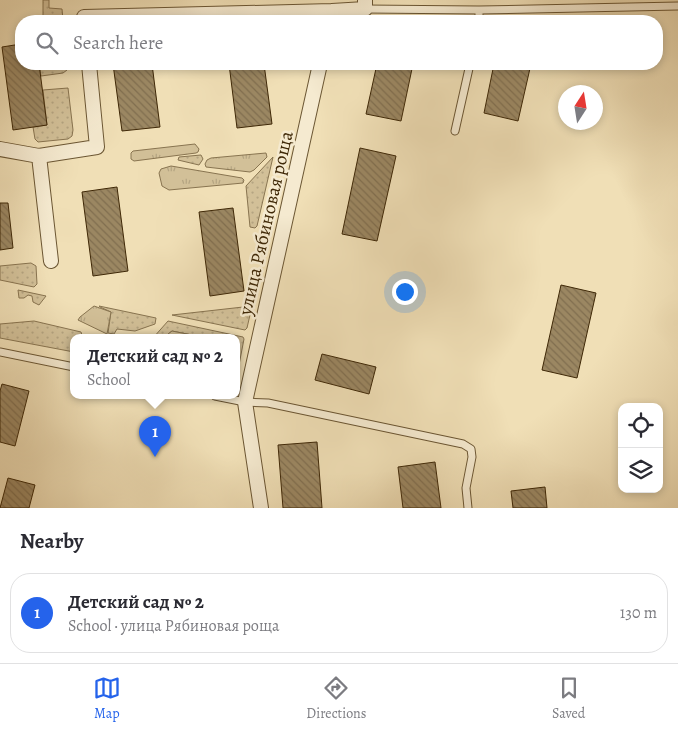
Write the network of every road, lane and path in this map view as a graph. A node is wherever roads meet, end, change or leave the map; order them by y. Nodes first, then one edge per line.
1 (551, 0) edge
2 (365, 5) edge
3 (678, 6) edge
4 (551, 8) junction
5 (479, 10) junction
6 (333, 15) edge
7 (479, 15) edge
8 (90, 70) edge
9 (319, 70) edge
10 (469, 70) edge
11 (455, 131) dead end
12 (0, 149) edge
13 (39, 156) junction
14 (51, 261) dead end
15 (0, 352) edge
16 (70, 366) edge
17 (230, 399) edge
18 (245, 402) junction
19 (261, 508) edge
20 (468, 508) edge

1 - 4 lane
2 - 5 lane
2 - 6 street
3 - 4 lane
4 - 5 lane
5 - 7 lane
8 - 13 street
9 - 18 street, улица Рябиновая роща
10 - 11 lane
12 - 13 street
13 - 14 street
15 - 16 lane
17 - 18 lane
18 - 19 street, улица Рябиновая роща
18 - 20 lane

